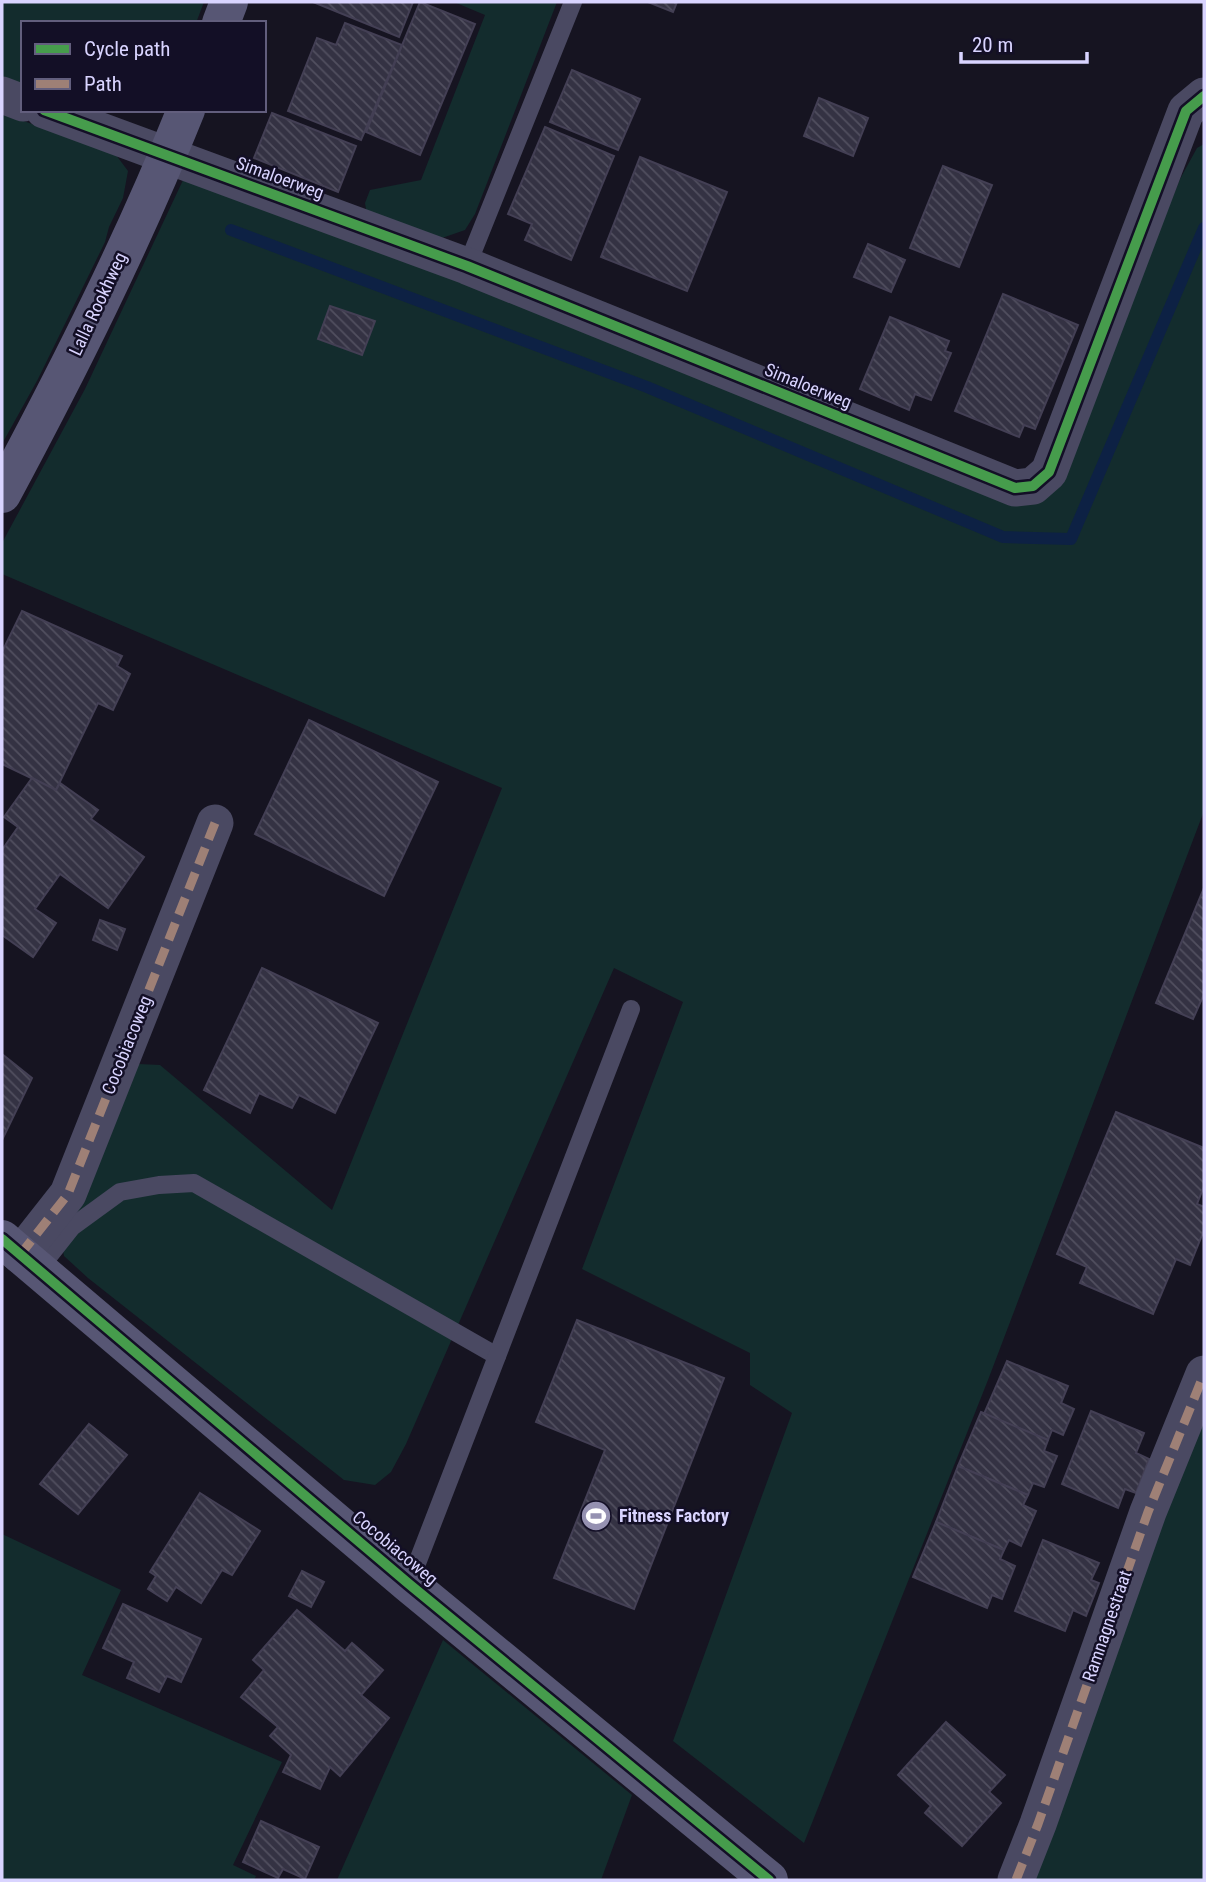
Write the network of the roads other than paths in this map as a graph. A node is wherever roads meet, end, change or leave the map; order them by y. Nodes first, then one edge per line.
1 (229, 2) edge
2 (573, 2) edge
3 (222, 21) edge
4 (2, 95) edge
5 (1204, 96) edge
6 (21, 102) edge
7 (49, 112) edge
8 (185, 112) edge
9 (168, 156) junction
10 (467, 265) junction
11 (2, 494) edge
12 (215, 824) dead end
13 (631, 1009) dead end
14 (20, 1255) edge
15 (496, 1356) junction
16 (1204, 1374) edge
17 (409, 1584) junction
18 (769, 1880) edge
19 (1016, 1880) edge

1 - 3 street
2 - 10 lane
4 - 6 street
5 - 10 street, Simaloerweg
7 - 9 street, Simaloerweg
8 - 9 street, Lalla Rookhweg
9 - 10 street, Simaloerweg
9 - 11 street, Lalla Rookhweg
12 - 14 street, Cocobiacoweg
13 - 15 lane
14 - 15 lane
14 - 17 street, Cocobiacoweg
15 - 17 lane
16 - 19 street, Ramnagnestraat
17 - 18 street, Cocobiacoweg

